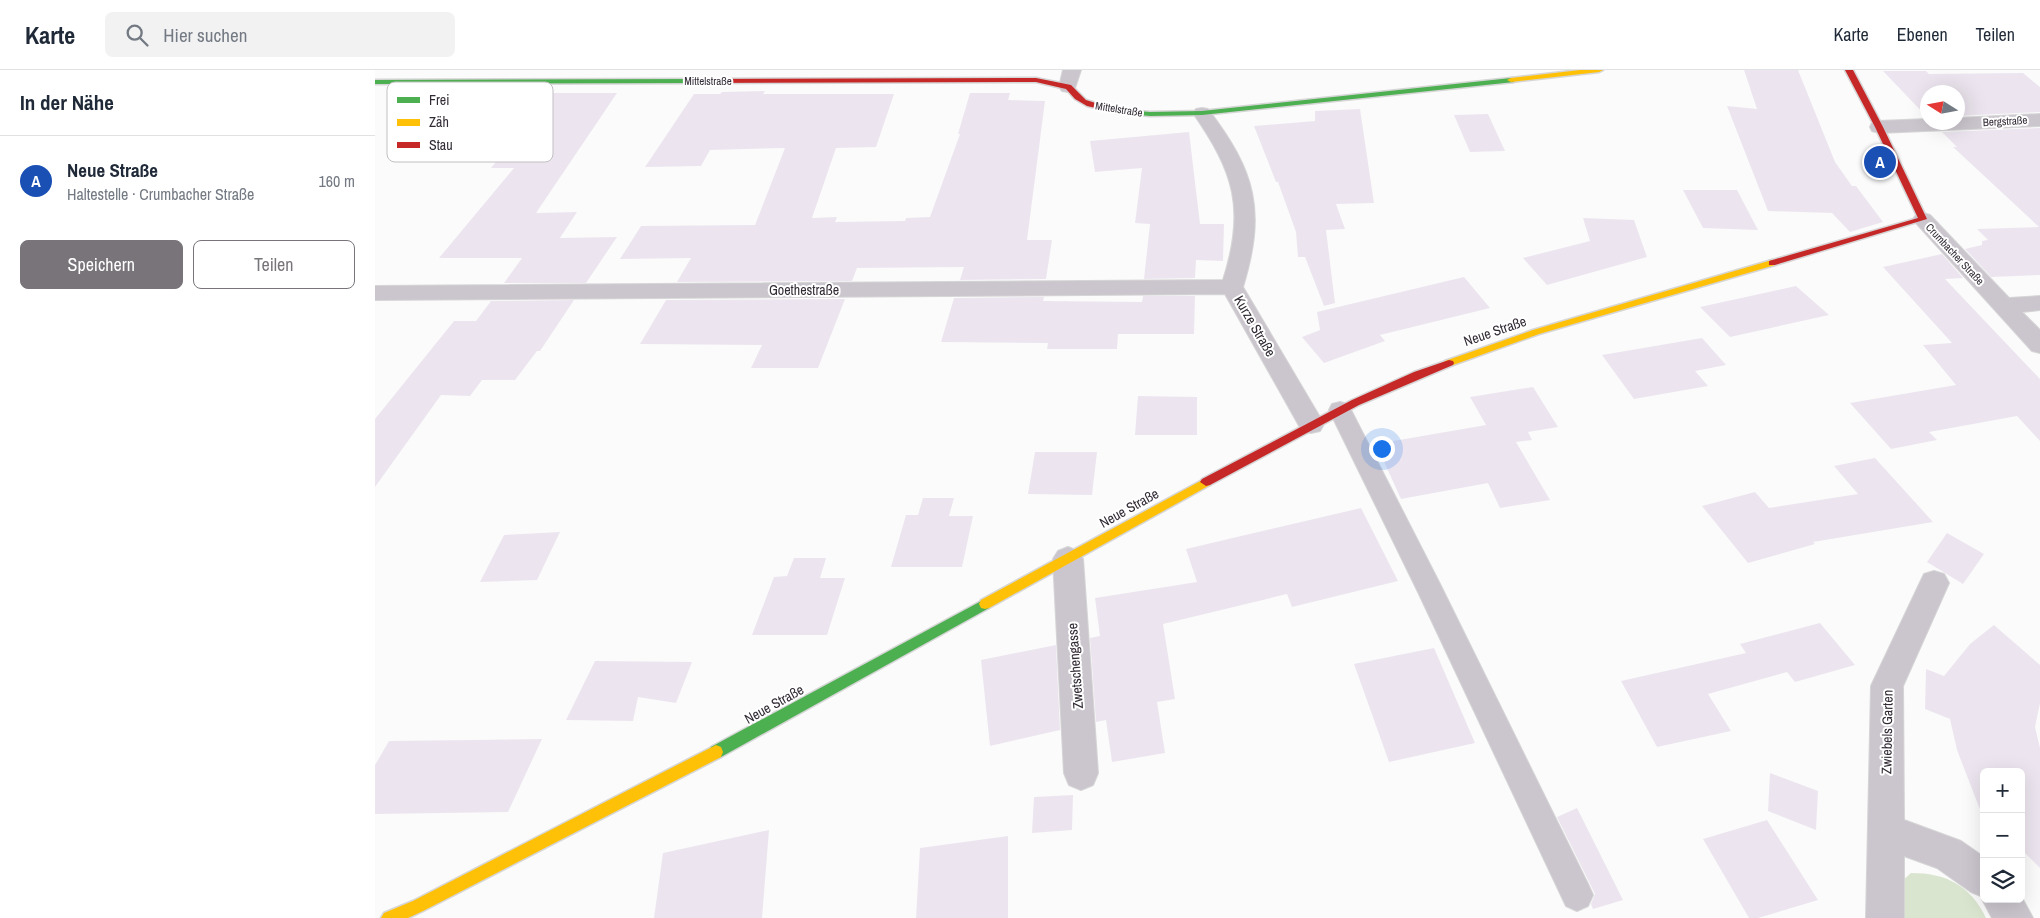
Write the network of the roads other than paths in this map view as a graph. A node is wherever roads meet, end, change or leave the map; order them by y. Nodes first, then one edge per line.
1 (1599, 70) edge
2 (1849, 70) edge
3 (1070, 78) edge
4 (375, 82) edge
5 (1202, 113) junction
6 (2040, 120) edge
7 (1879, 127) junction
8 (1923, 219) junction
9 (1232, 287) junction
10 (375, 293) edge
11 (2040, 304) edge
12 (2002, 306) junction
13 (2040, 345) edge
14 (1340, 410) junction
15 (1311, 424) junction
16 (1068, 559) junction
17 (1934, 584) dead end
18 (1081, 773) dead end
19 (1885, 831) junction
20 (1980, 876) edge
21 (1577, 895) dead end
22 (2004, 903) edge
23 (389, 918) edge
24 (1885, 918) edge
25 (2014, 918) edge

1 - 5 street, Mittelstraße
2 - 7 street, Crumbacher Straße
3 - 4 street, Mittelstraße
3 - 5 street, Mittelstraße
5 - 9 street, Kurze Straße
6 - 7 street, Bergstraße
7 - 8 street, Crumbacher Straße
8 - 12 street, Crumbacher Straße
8 - 14 street, Neue Straße
9 - 10 street, Goethestraße
9 - 15 street, Kurze Straße
11 - 12 street
12 - 13 street, Crumbacher Straße
14 - 15 street, Neue Straße
14 - 21 lane
15 - 16 street, Neue Straße
16 - 18 street, Zwetschengasse
16 - 23 street, Neue Straße
17 - 19 street, Zwiebels Garten
19 - 20 street
19 - 24 street, Zwiebels Garten
22 - 25 street

